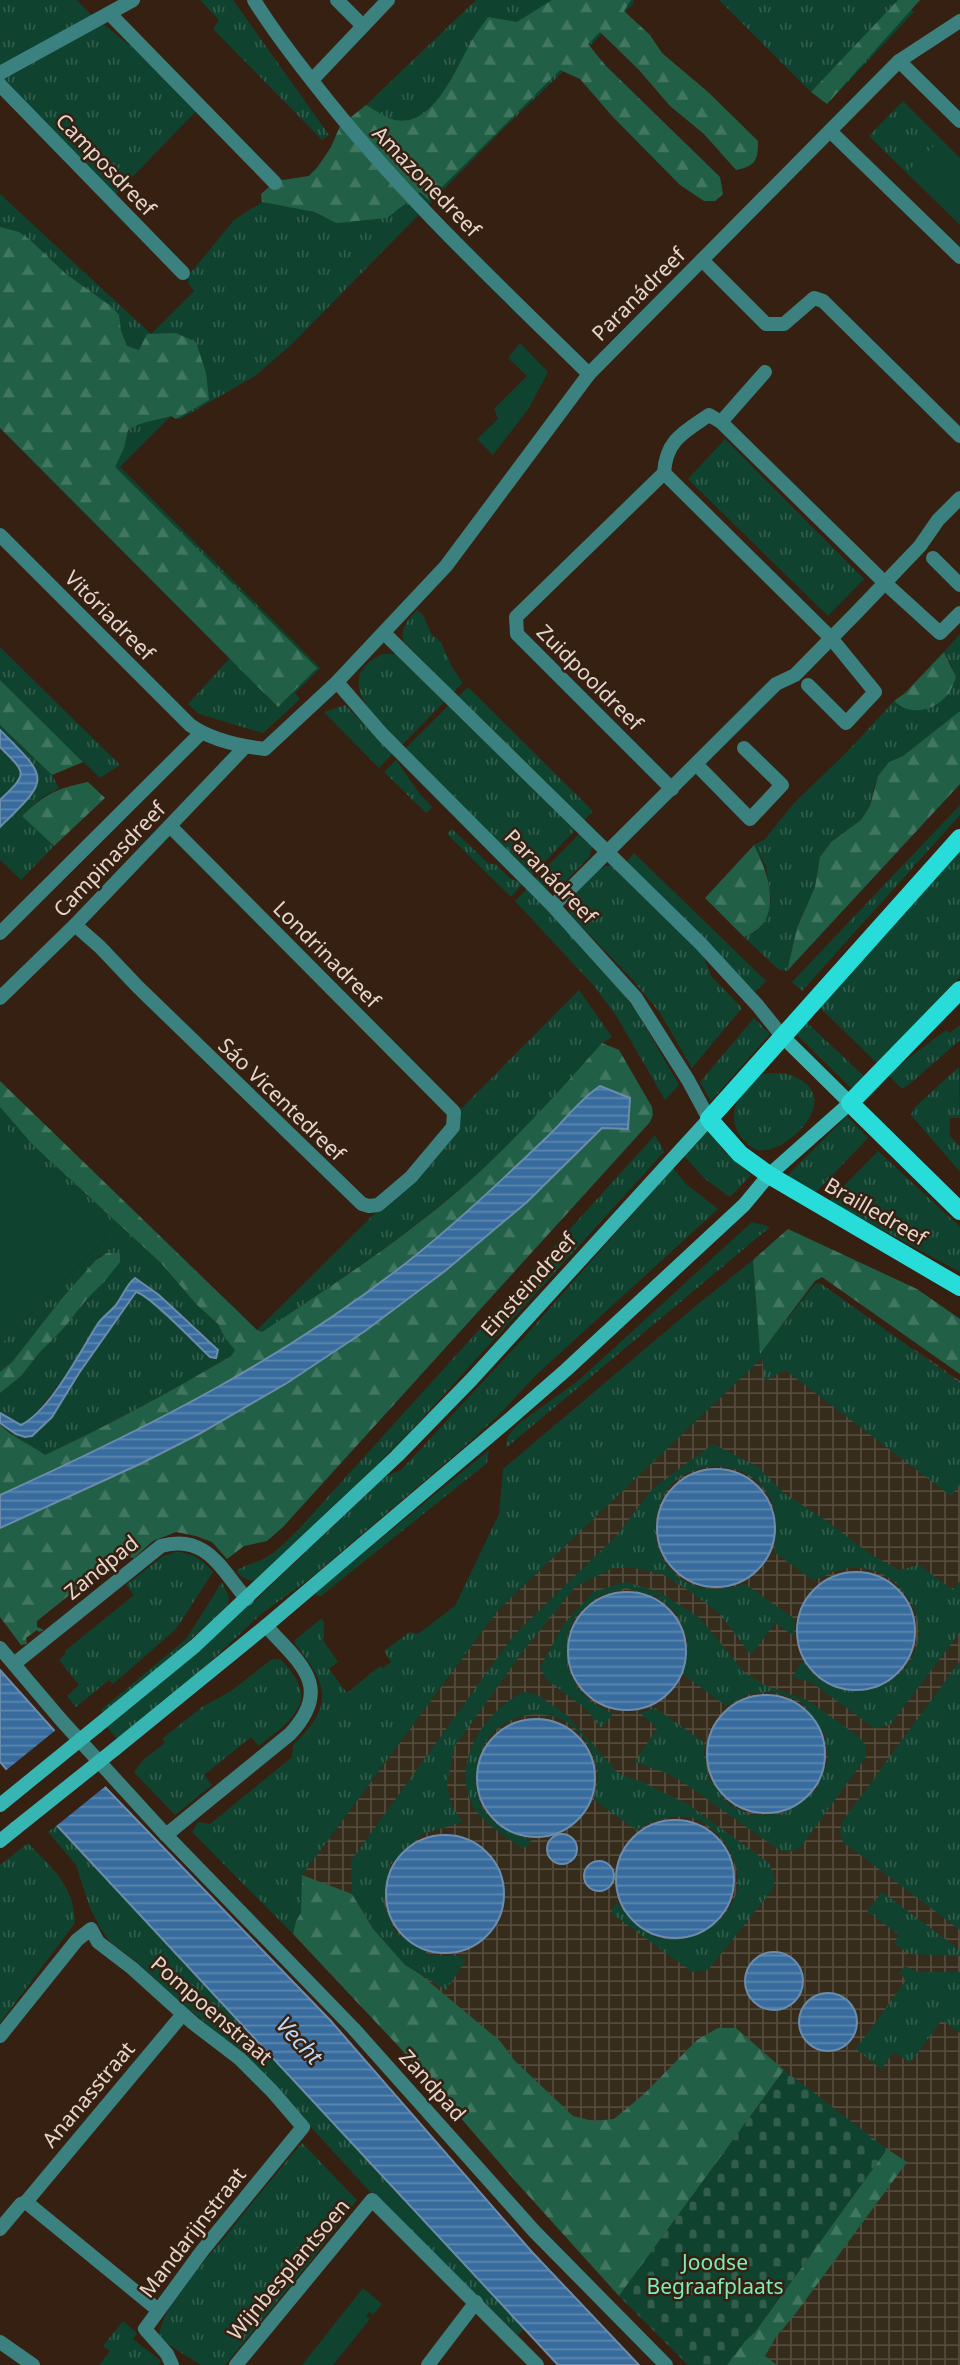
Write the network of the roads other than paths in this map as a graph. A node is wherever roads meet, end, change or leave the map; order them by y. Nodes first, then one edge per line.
1 (133, 0) edge
2 (254, 0) edge
3 (337, 0) edge
4 (388, 0) edge
5 (110, 14) junction
6 (960, 22) edge
7 (362, 25) junction
8 (899, 61) junction
9 (0, 72) edge
10 (312, 80) junction
11 (0, 85) edge
12 (960, 121) edge
13 (830, 131) junction
14 (275, 183) dead end
15 (960, 257) edge
16 (702, 260) junction
17 (183, 273) dead end
18 (765, 372) dead end
19 (589, 374) junction
20 (721, 422) junction
21 (960, 436) edge
22 (664, 473) junction
23 (960, 498) edge
24 (0, 535) edge
25 (933, 558) dead end
26 (886, 583) junction
27 (960, 584) edge
28 (960, 612) edge
29 (384, 633) junction
30 (831, 638) junction
31 (337, 682) junction
32 (807, 685) dead end
33 (195, 729) junction
34 (245, 747) junction
35 (744, 748) dead end
36 (696, 764) junction
37 (672, 789) junction
38 (170, 827) junction
39 (960, 838) edge
40 (607, 852) junction
41 (553, 906) junction
42 (75, 925) junction
43 (0, 933) edge
44 (960, 990) edge
45 (0, 998) edge
46 (782, 1036) junction
47 (850, 1103) junction
48 (454, 1112) joint
49 (709, 1119) junction
50 (769, 1175) junction
51 (960, 1211) edge
52 (960, 1287) edge
53 (247, 1599) junction
54 (266, 1626) junction
55 (0, 1648) edge
56 (14, 1664) junction
57 (0, 1805) edge
58 (166, 1835) junction
59 (0, 1841) edge
60 (183, 2014) junction
61 (0, 2036) edge
62 (303, 2127) joint
63 (26, 2202) junction
64 (0, 2229) edge
65 (477, 2302) junction
66 (158, 2310) junction
67 (0, 2342) edge
68 (33, 2365) edge
69 (173, 2365) edge
70 (236, 2365) edge
71 (428, 2365) edge
72 (537, 2365) edge
73 (666, 2365) edge

1 - 5 street
2 - 10 street, Amazonedreef
3 - 7 street
4 - 7 street
5 - 9 street
5 - 14 street
6 - 8 street, Paranádreef
7 - 10 street
8 - 12 street
8 - 13 street, Paranádreef
10 - 19 street, Amazonedreef
11 - 17 street, Camposdreef
13 - 15 street
13 - 16 street, Paranádreef
16 - 19 street, Paranádreef
16 - 21 street
18 - 20 street
19 - 29 street, Paranádreef
20 - 22 street, Zuidpooldreef
20 - 26 street
22 - 30 street
22 - 37 street, Zuidpooldreef
23 - 26 street
24 - 33 street, Vitóriadreef
25 - 27 street
26 - 28 street
26 - 30 street
29 - 31 street, Paranádreef
29 - 40 street
30 - 32 street
30 - 36 street
31 - 34 street, Paranádreef
31 - 41 street, Paranádreef
33 - 34 street
33 - 43 street, Campinasdreef
34 - 38 street, Campinasdreef
35 - 36 street
36 - 37 street
37 - 40 street
38 - 42 street, Campinasdreef
38 - 48 street, Londrinadreef
39 - 46 main road, Einsteindreef
40 - 41 street
40 - 46 street
41 - 49 street, Paranádreef
42 - 45 street, Campinasdreef
42 - 48 street, Sáo Vicentedreef
44 - 47 main road
46 - 47 main road
46 - 49 main road, Einsteindreef
47 - 50 main road
47 - 51 main road
49 - 50 main road, Brailledreef
49 - 53 main road, Einsteindreef
50 - 52 main road, Brailledreef
50 - 54 main road
53 - 56 street, Zandpad
53 - 57 main road, Einsteindreef, bridge
54 - 58 street
54 - 59 main road, bridge
55 - 56 street, Zandpad
56 - 58 street, Zandpad
58 - 73 street, Zandpad
60 - 61 street, Pompoenstraat
60 - 62 street, Pompoenstraat
60 - 63 street, Ananasstraat
62 - 66 street, Mandarijnstraat
63 - 64 street, Ananasstraat
63 - 66 street
65 - 70 street, Wijnbesplantsoen
65 - 71 street
65 - 72 street
66 - 69 street, Mandarijnstraat
67 - 68 street

